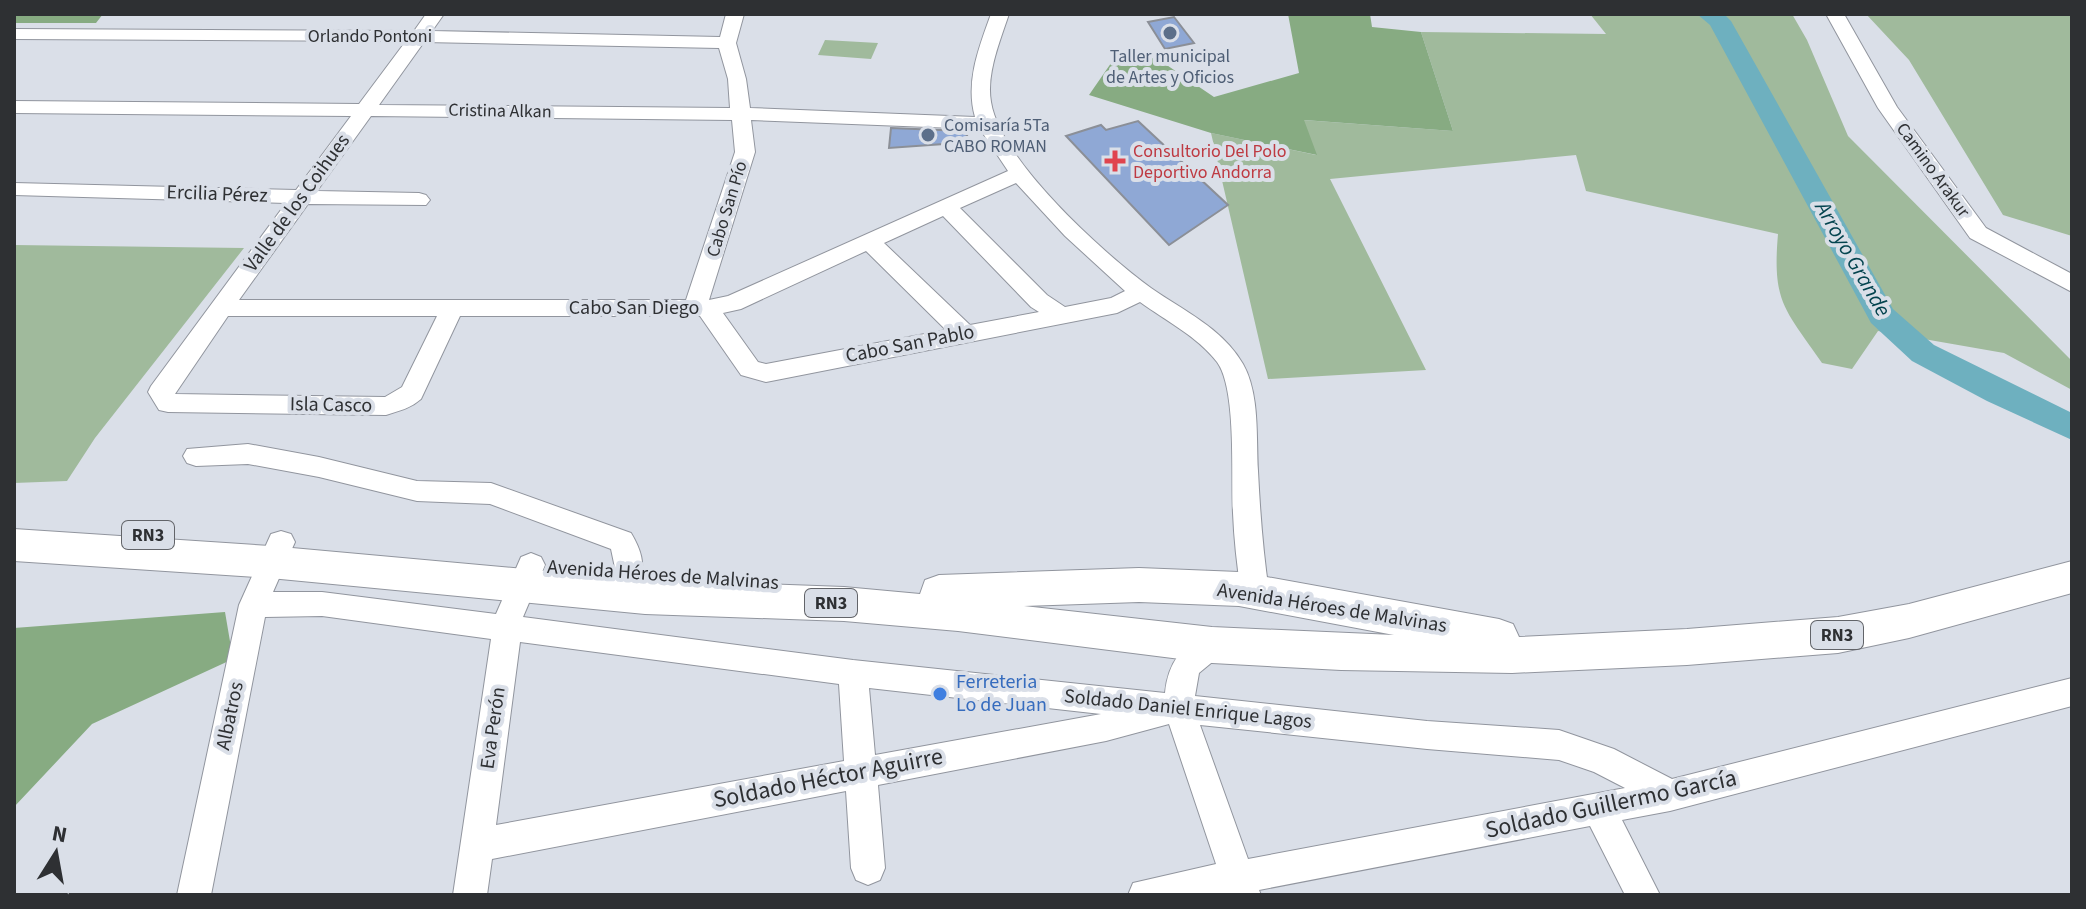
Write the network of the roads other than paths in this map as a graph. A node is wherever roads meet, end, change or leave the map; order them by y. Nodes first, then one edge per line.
1 (435, 14) edge
2 (735, 14) edge
3 (1000, 14) edge
4 (1835, 14) edge
5 (14, 34) edge
6 (419, 36) junction
7 (727, 43) junction
8 (14, 107) edge
9 (366, 109) junction
10 (741, 114) junction
11 (987, 123) junction
12 (1020, 173) junction
13 (14, 189) edge
14 (301, 197) junction
15 (419, 200) dead end
16 (945, 205) junction
17 (868, 241) junction
18 (2072, 284) edge
19 (1141, 292) junction
20 (220, 308) junction
21 (452, 308) junction
22 (701, 308) junction
23 (1061, 315) junction
24 (964, 333) junction
25 (160, 392) joint
26 (196, 456) dead end
27 (14, 533) edge
28 (14, 545) edge
29 (276, 552) junction
30 (1248, 553) junction
31 (628, 574) junction
32 (526, 576) junction
33 (1139, 585) junction
34 (2064, 585) edge
35 (1193, 587) junction
36 (1262, 593) junction
37 (253, 605) junction
38 (507, 630) junction
39 (1143, 638) junction
40 (1212, 645) junction
41 (1265, 649) junction
42 (1596, 650) junction
43 (853, 673) junction
44 (1180, 675) junction
45 (2072, 692) edge
46 (1179, 708) junction
47 (861, 770) junction
48 (1670, 795) junction
49 (1599, 809) junction
50 (477, 845) junction
51 (868, 868) dead end
52 (1241, 885) edge
53 (194, 895) edge
54 (470, 895) edge
55 (1145, 895) edge
56 (1643, 895) edge

1 - 6 street, Valle de los Coihues
2 - 7 street
3 - 11 street
4 - 18 street, Camino Arakur
5 - 6 street, Orlando Pontoni
6 - 7 street, Orlando Pontoni
6 - 9 street, Valle de los Coihues
7 - 10 street, Cabo San Pío
8 - 9 street, Cristina Alkan
9 - 10 street, Cristina Alkan
9 - 14 street, Valle de los Coihues
10 - 11 street, Cristina Alkan
10 - 22 street, Cabo San Pío
11 - 12 street
12 - 16 street, Cabo San Diego
12 - 19 street
13 - 14 street, Ercilia Pérez
14 - 15 street, Ercilia Pérez
14 - 20 street, Valle de los Coihues
16 - 17 street, Cabo San Diego
16 - 23 street
17 - 22 street, Cabo San Diego
17 - 24 street
19 - 23 street, Cabo San Pablo
19 - 30 street
20 - 21 street, Cabo San Diego
20 - 25 street, Valle de los Coihues
21 - 22 street, Cabo San Diego
21 - 25 street, Isla Casco
22 - 24 street, Cabo San Pablo
23 - 24 street, Cabo San Pablo
26 - 31 street
27 - 29 highway, Avenida Héroes de Malvinas / RN3
28 - 29 highway, Avenida Héroes de Malvinas / RN3
29 - 32 highway, Avenida Héroes de Malvinas / RN3
29 - 37 street, Albatros
30 - 35 street
30 - 36 street
31 - 32 highway, Avenida Héroes de Malvinas / RN3
31 - 33 highway, Avenida Héroes de Malvinas / RN3
32 - 38 street, Eva Perón
32 - 39 highway, Avenida Héroes de Malvinas / RN3
33 - 35 highway, Avenida Héroes de Malvinas / RN3
33 - 39 highway
34 - 42 highway, Avenida Héroes de Malvinas / RN3
35 - 36 highway, Avenida Héroes de Malvinas / RN3
36 - 41 highway
36 - 42 highway, Avenida Héroes de Malvinas / RN3
37 - 38 street, Soldado Daniel Enrique Lagos
37 - 53 street, Albatros
38 - 43 street, Soldado Daniel Enrique Lagos
38 - 50 street, Eva Perón
39 - 40 highway, Avenida Héroes de Malvinas / RN3
39 - 44 street
40 - 41 highway, Avenida Héroes de Malvinas / RN3
40 - 44 street
41 - 42 highway, Avenida Héroes de Malvinas / RN3
43 - 46 street, Soldado Daniel Enrique Lagos
43 - 47 street
44 - 46 street
45 - 48 street, Soldado Guillermo García
46 - 47 street, Soldado Héctor Aguirre
46 - 48 street, Soldado Daniel Enrique Lagos
46 - 52 street
47 - 50 street, Soldado Héctor Aguirre
47 - 51 street
48 - 49 street, Soldado Guillermo García
49 - 52 street, Soldado Guillermo García
49 - 56 street
50 - 54 street, Eva Perón
52 - 55 street, Soldado Guillermo García

